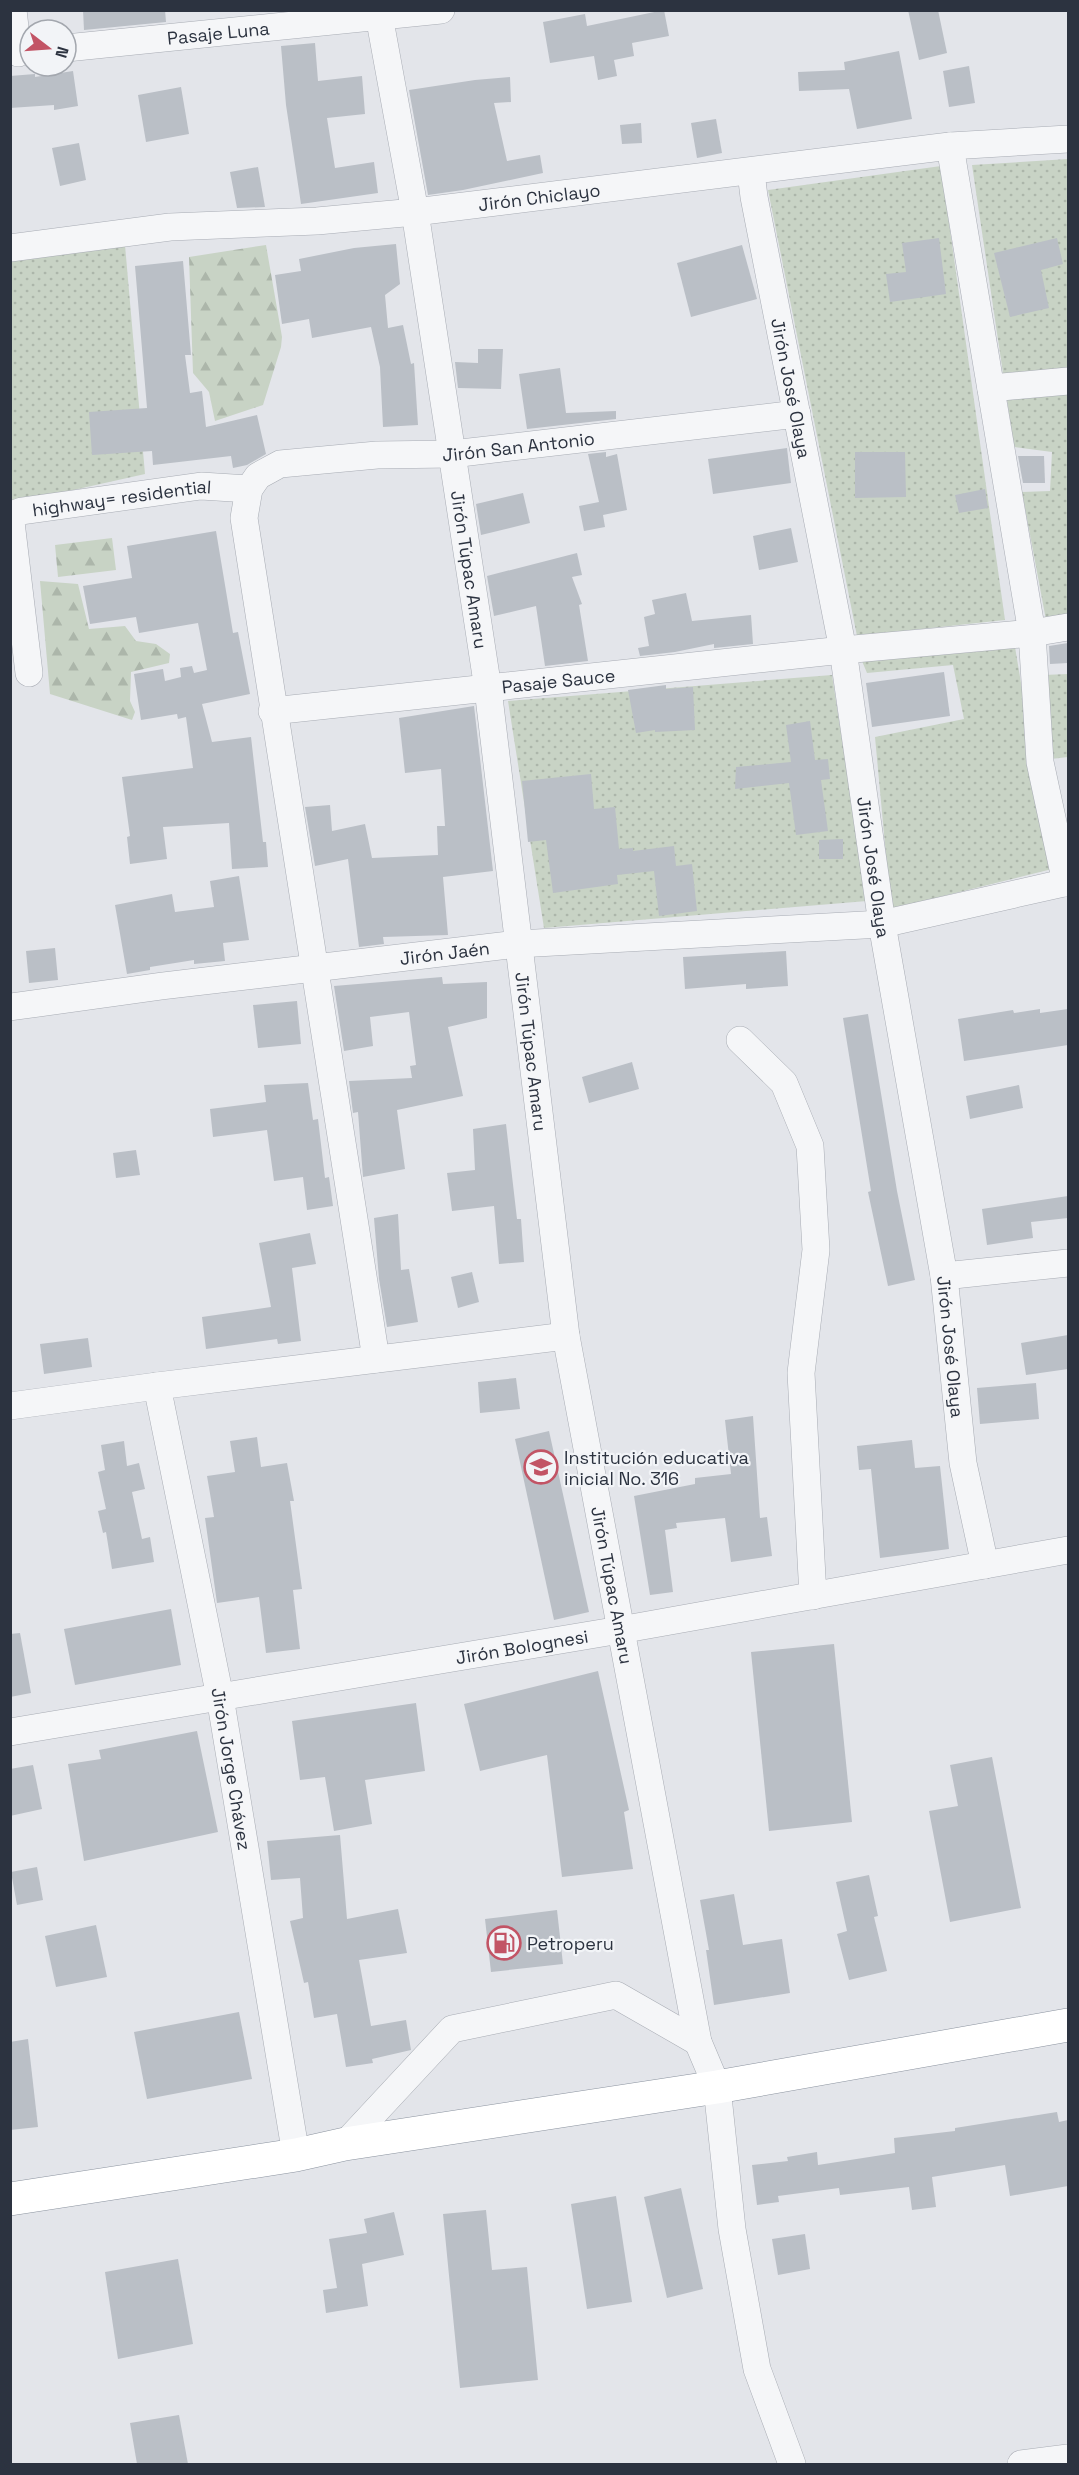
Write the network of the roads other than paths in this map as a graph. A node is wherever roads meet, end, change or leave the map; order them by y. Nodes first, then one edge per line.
1 (13, 10) edge
2 (441, 10) edge
3 (378, 14) edge
4 (18, 40) edge
5 (78, 47) edge
6 (1068, 139) edge
7 (950, 146) junction
8 (751, 172) junction
9 (415, 212) junction
10 (10, 248) edge
11 (1068, 381) edge
12 (991, 388) junction
13 (797, 414) junction
14 (452, 454) junction
15 (249, 489) junction
16 (1068, 627) edge
17 (1032, 633) junction
18 (843, 650) junction
19 (29, 673) dead end
20 (488, 689) junction
21 (272, 711) junction
22 (1067, 883) edge
23 (882, 924) junction
24 (518, 944) junction
25 (313, 968) junction
26 (10, 1007) edge
27 (740, 1040) dead end
28 (1068, 1263) edge
29 (944, 1276) junction
30 (566, 1336) junction
31 (376, 1359) junction
32 (157, 1386) junction
33 (10, 1406) edge
34 (1068, 1550) edge
35 (985, 1565) junction
36 (813, 1596) junction
37 (620, 1630) junction
38 (220, 1697) junction
39 (10, 1732) edge
40 (1068, 2025) edge
41 (698, 2042) junction
42 (717, 2087) junction
43 (345, 2144) junction
44 (296, 2155) junction
45 (10, 2199) edge
46 (1068, 2458) edge
47 (792, 2464) edge
48 (1021, 2464) edge

1 - 4 street
2 - 3 street, Pasaje Luna
3 - 5 street, Pasaje Luna
3 - 9 street, Jirón Túpac Amaru
6 - 7 street, Jirón Chiclayo
7 - 8 street, Jirón Chiclayo
7 - 12 street
8 - 9 street, Jirón Chiclayo
8 - 13 street, Jirón José Olaya
9 - 10 street, Jirón Chiclayo
9 - 14 street, Jirón Túpac Amaru
11 - 12 street
12 - 17 street
13 - 14 street, Jirón San Antonio
13 - 18 street, Jirón José Olaya
14 - 15 street, Jirón San Antonio
14 - 20 street, Jirón Túpac Amaru
15 - 19 street, highway= residential
15 - 21 street
16 - 17 street, Pasaje Sauce
17 - 18 street, Pasaje Sauce
17 - 22 street
18 - 20 street, Pasaje Sauce
18 - 23 street, Jirón José Olaya
20 - 21 street, Pasaje Sauce
20 - 24 street, Jirón Túpac Amaru
21 - 25 street
22 - 23 street, Jirón Jaén
23 - 24 street, Jirón Jaén
23 - 29 street, Jirón José Olaya
24 - 25 street, Jirón Jaén
24 - 30 street, Jirón Túpac Amaru
25 - 26 street, Jirón Jaén
25 - 31 street
27 - 36 street
28 - 29 street
29 - 35 street, Jirón José Olaya
30 - 31 street
30 - 37 street, Jirón Túpac Amaru
31 - 32 street
32 - 33 street
32 - 38 street, Jirón Jorge Chávez
34 - 35 street, Jirón Bolognesi
35 - 36 street, Jirón Bolognesi
36 - 37 street, Jirón Bolognesi
37 - 38 street, Jirón Bolognesi
37 - 41 street, Jirón Túpac Amaru
38 - 39 street, Jirón Bolognesi
38 - 44 street, Jirón Jorge Chávez
40 - 42 highway
41 - 42 street, Jirón Túpac Amaru
41 - 43 street
42 - 43 highway
42 - 47 street, Jirón Túpac Amaru
43 - 44 highway
44 - 45 highway
46 - 48 street

